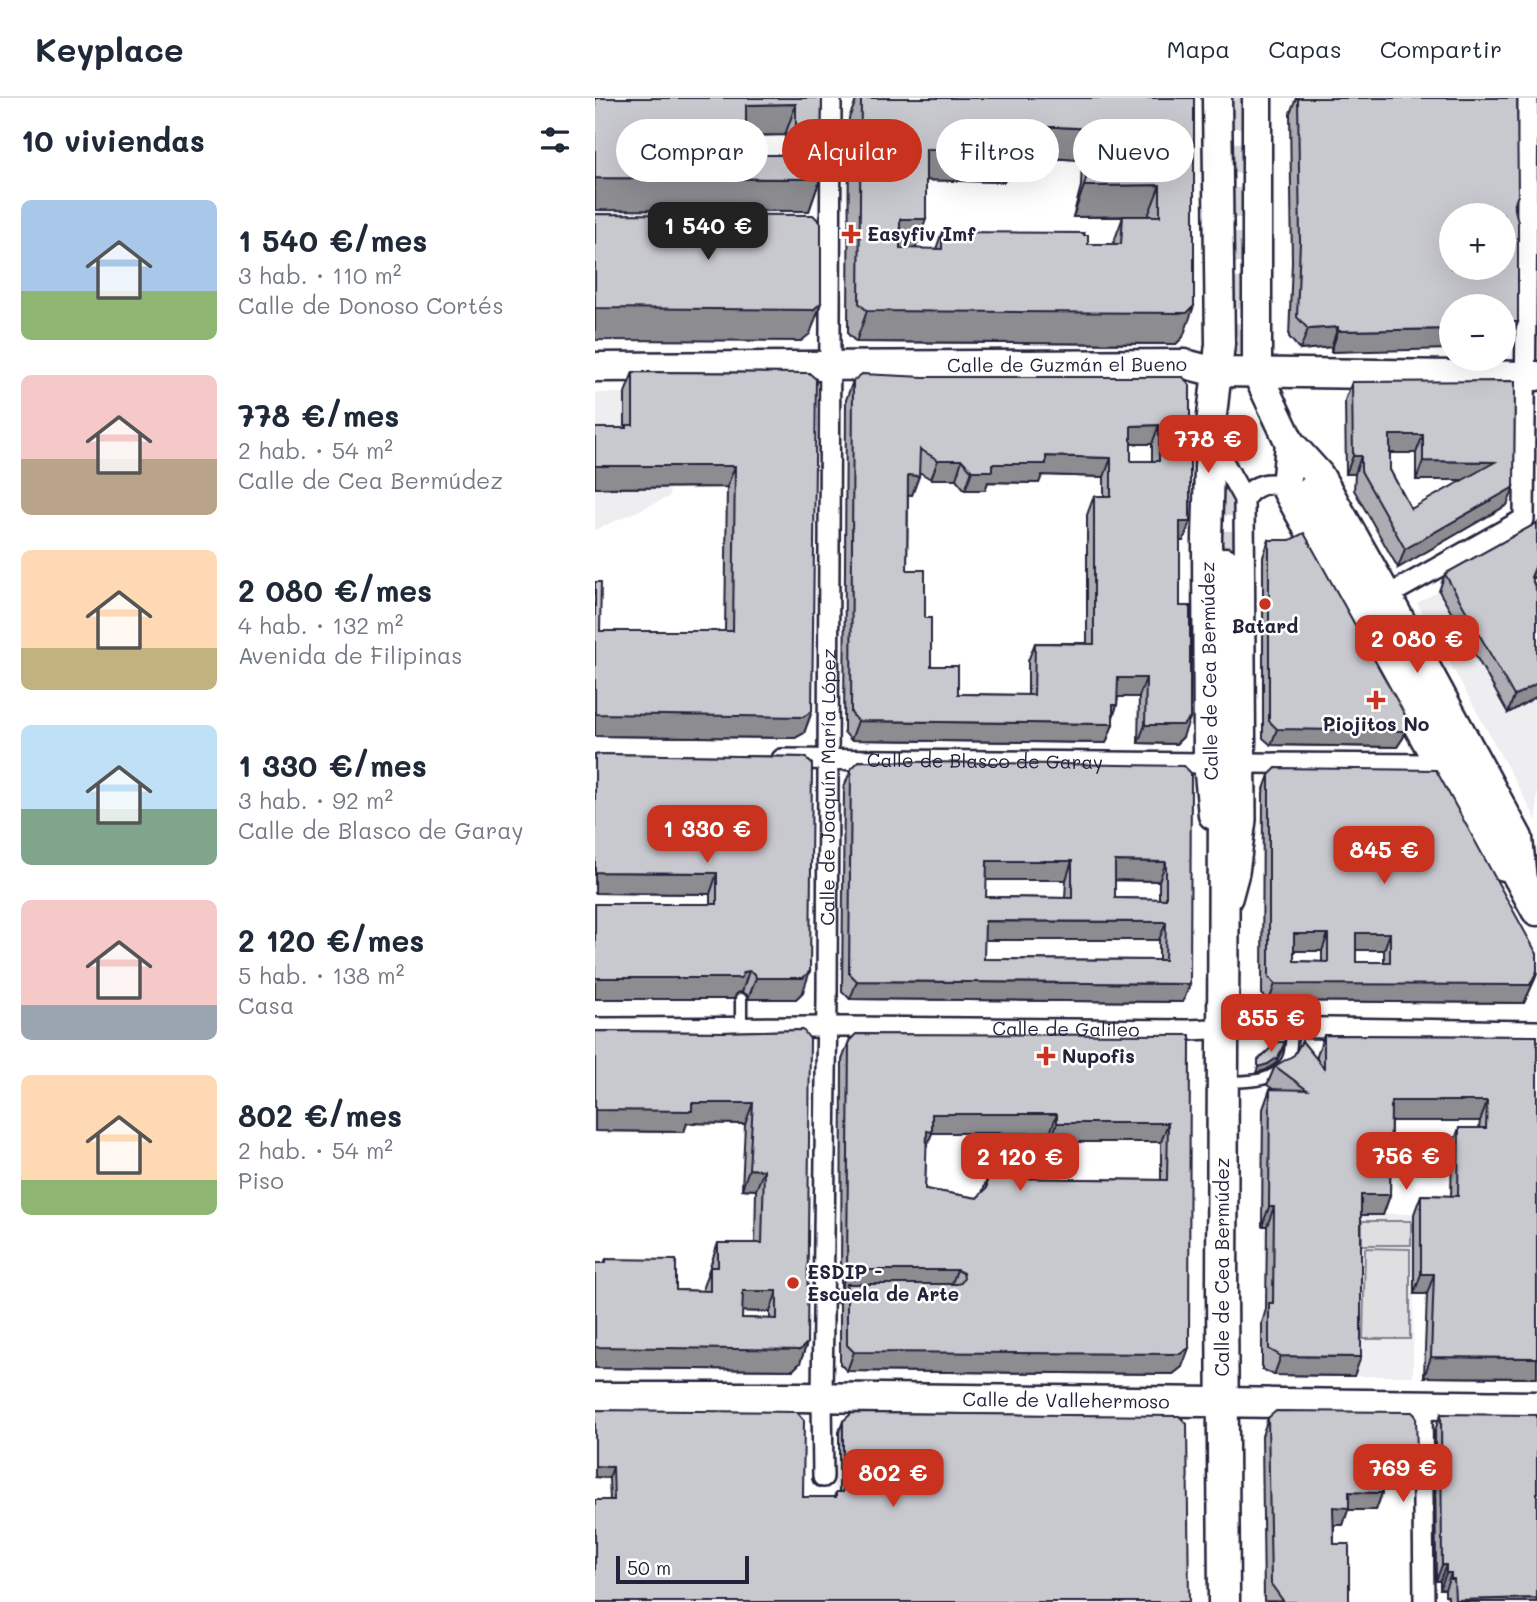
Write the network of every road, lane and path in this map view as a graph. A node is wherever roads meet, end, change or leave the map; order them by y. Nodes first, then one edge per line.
1 (831, 98) edge
2 (1217, 98) edge
3 (1257, 98) edge
4 (1528, 98) edge
5 (829, 366) junction
6 (595, 367) edge
7 (1216, 372) junction
8 (1257, 373) junction
9 (1531, 376) edge
10 (1210, 433) junction
11 (1290, 443) junction
12 (1297, 491) junction
13 (1244, 499) junction
14 (1530, 522) edge
15 (1225, 563) tunnel mouth
16 (1537, 583) edge
17 (1387, 596) junction
18 (1537, 605) edge
19 (759, 758) edge
20 (827, 759) junction
21 (1208, 763) junction
22 (1244, 763) junction
23 (1438, 764) junction
24 (1529, 880) edge
25 (1537, 910) edge
26 (1223, 920) junction
27 (741, 999) dead end
28 (741, 1027) junction
29 (826, 1027) junction
30 (595, 1028) edge
31 (1292, 1028) junction
32 (1223, 1029) junction
33 (1537, 1031) edge
34 (1223, 1082) junction
35 (823, 1296) junction
36 (862, 1296) edge
37 (595, 1397) edge
38 (822, 1397) junction
39 (1222, 1402) junction
40 (1422, 1405) junction
41 (1537, 1406) edge
42 (823, 1476) dead end
43 (1224, 1602) edge
44 (1424, 1602) edge

1 - 5 street, Calle de Joaquín María López
2 - 7 street, Calle de Cea Bermúdez
3 - 8 street
4 - 9 street
5 - 6 street, Calle de Guzmán el Bueno
5 - 7 street, Calle de Guzmán el Bueno
5 - 20 street, Calle de Joaquín María López
7 - 8 street, Calle de Guzmán el Bueno
7 - 10 street, Calle de Cea Bermúdez
8 - 9 street, Calle de Guzmán el Bueno
8 - 11 street
9 - 14 street
10 - 13 street, Calle de Cea Bermúdez
10 - 21 street, Calle de Cea Bermúdez
11 - 12 street
11 - 17 street
12 - 13 street
12 - 23 street
12 - 24 main road
13 - 22 street, Calle de Cea Bermúdez
14 - 17 street
15 - 26 main road, Calle de Cea Bermúdez
16 - 18 lane
17 - 24 street
19 - 20 street, Calle de Blasco de Garay
20 - 21 street, Calle de Blasco de Garay
20 - 29 street, Calle de Joaquín María López
21 - 26 street, Calle de Cea Bermúdez
22 - 23 street
22 - 26 street, Calle de Cea Bermúdez
23 - 24 street
24 - 25 main road
26 - 32 main road, Calle de Cea Bermúdez
27 - 28 lane
28 - 29 street, Calle de Galileo
28 - 30 street, Calle de Galileo
29 - 32 street, Calle de Galileo
29 - 35 street, Calle de Joaquín María López
31 - 32 street, Calle de Galileo
31 - 33 street, Calle de Galileo
31 - 34 lane
32 - 34 main road, Calle de Cea Bermúdez
34 - 39 main road, Calle de Cea Bermúdez
35 - 36 lane
35 - 38 street, Calle de Joaquín María López
37 - 38 street, Calle de Vallehermoso
38 - 39 street, Calle de Vallehermoso
38 - 42 street, Calle de Joaquín María López
39 - 40 street, Calle de Vallehermoso
39 - 43 main road, Calle de Cea Bermúdez
40 - 41 street, Calle de Vallehermoso
40 - 44 street

